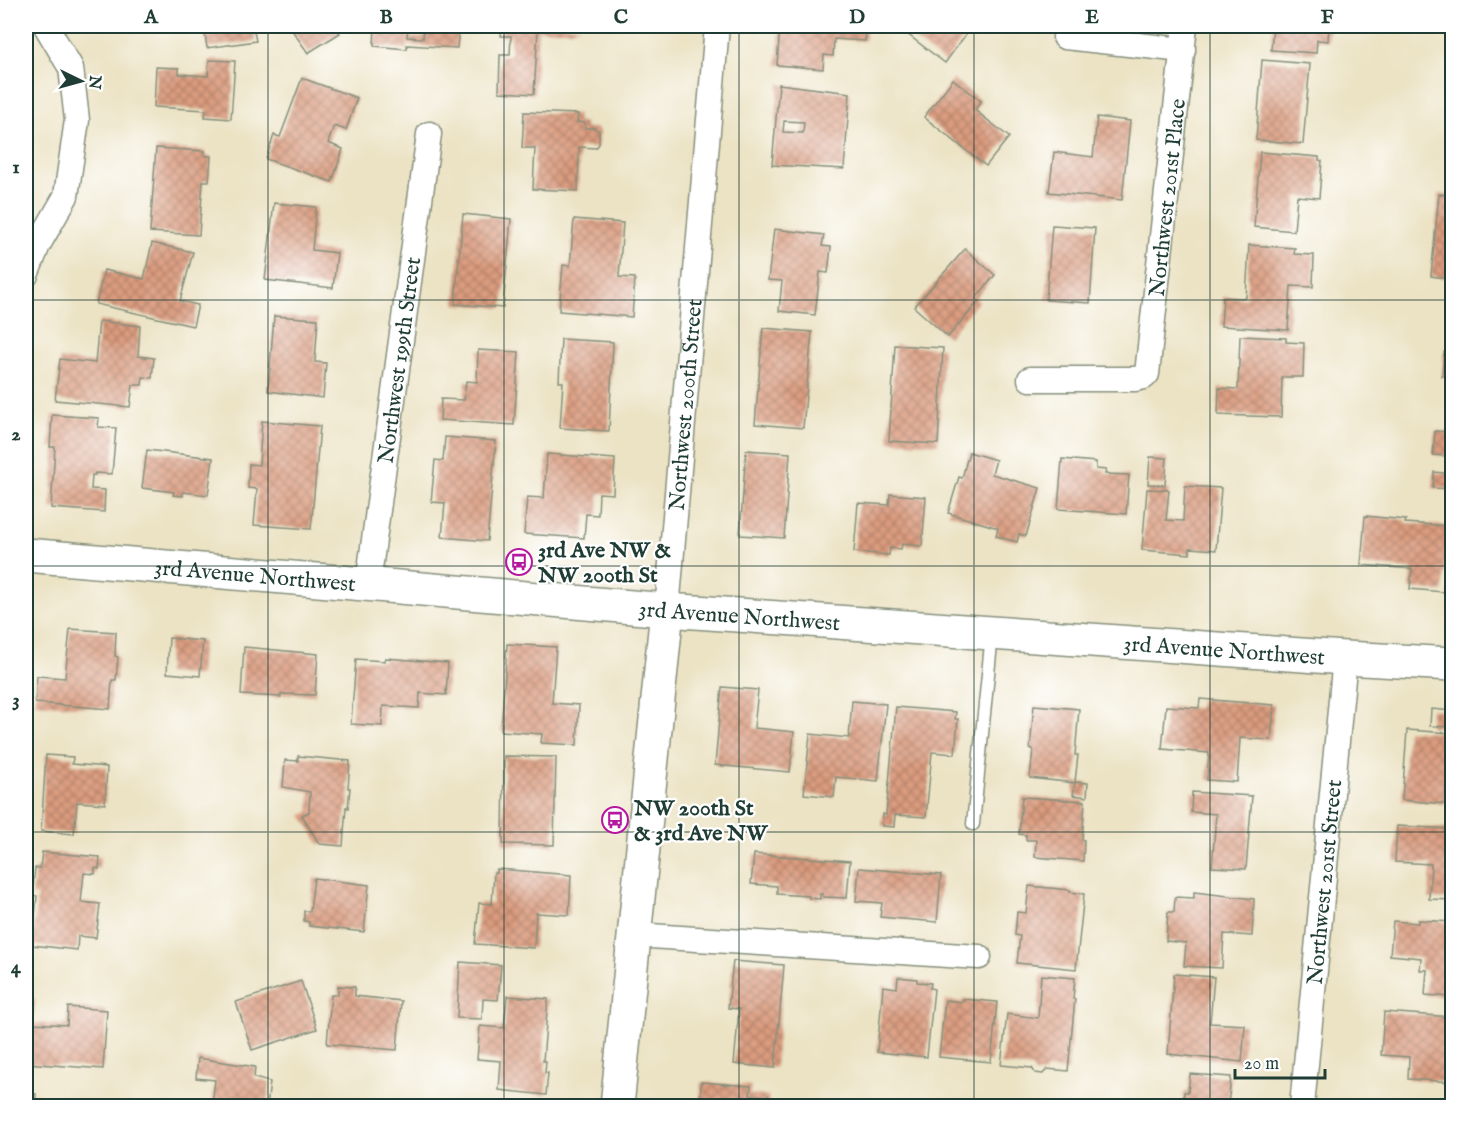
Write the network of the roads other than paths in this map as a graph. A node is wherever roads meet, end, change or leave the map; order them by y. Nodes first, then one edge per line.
1 (46, 26) edge
2 (717, 26) edge
3 (1185, 26) edge
4 (1065, 37) dead end
5 (1183, 50) junction
6 (429, 134) dead end
7 (26, 272) edge
8 (1030, 379) dead end
9 (26, 555) edge
10 (368, 584) junction
11 (667, 610) junction
12 (993, 633) junction
13 (1345, 658) junction
14 (1452, 664) edge
15 (974, 824) dead end
16 (634, 935) junction
17 (979, 957) dead end
18 (617, 1107) edge
19 (1302, 1107) edge

1 - 7 street
2 - 11 street, Northwest 200th Street
3 - 5 street, Northwest 201st Place
4 - 5 street
5 - 8 street, Northwest 201st Place
6 - 10 street, Northwest 199th Street
9 - 10 street, 3rd Avenue Northwest
10 - 11 street, 3rd Avenue Northwest
11 - 12 street, 3rd Avenue Northwest
11 - 16 street, Northwest 200th Street
12 - 13 street, 3rd Avenue Northwest
12 - 15 lane
13 - 14 street, 3rd Avenue Northwest
13 - 19 street, Northwest 201st Street
16 - 17 street
16 - 18 street, Northwest 200th Street

